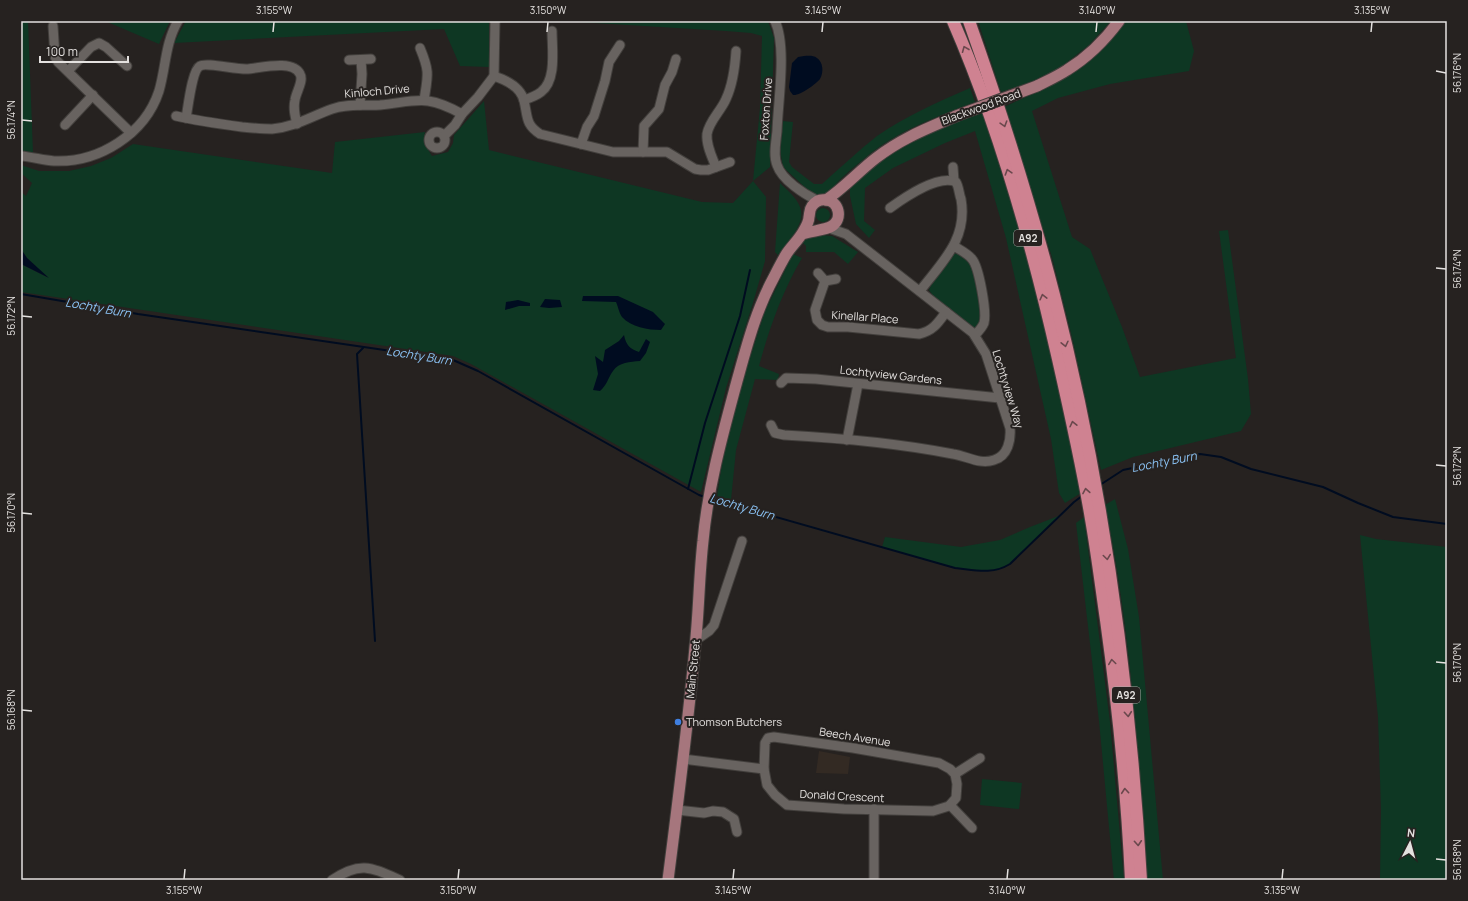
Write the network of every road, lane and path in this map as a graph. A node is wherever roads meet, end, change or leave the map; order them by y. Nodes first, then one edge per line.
1 (178, 21) edge
2 (495, 21) edge
3 (775, 21) edge
4 (953, 21) edge
5 (969, 21) edge
6 (1119, 21) edge
7 (53, 26) dead end
8 (552, 31) dead end
9 (620, 45) dead end
10 (420, 48) dead end
11 (605, 49) dead end
12 (736, 51) dead end
13 (613, 55) junction
14 (372, 59) dead end
15 (675, 59) dead end
16 (349, 60) dead end
17 (361, 60) junction
18 (127, 66) dead end
19 (68, 70) junction
20 (494, 76) junction
21 (93, 95) junction
22 (424, 100) junction
23 (524, 100) junction
24 (360, 105) junction
25 (462, 114) junction
26 (297, 124) junction
27 (65, 125) dead end
28 (131, 133) junction
29 (444, 136) dead end
30 (581, 144) junction
31 (643, 152) junction
32 (21, 156) edge
33 (730, 162) dead end
34 (716, 167) junction
35 (953, 167) dead end
36 (954, 180) junction
37 (839, 190) junction
38 (900, 201) junction
39 (816, 207) junction
40 (890, 208) dead end
41 (905, 209) dead end
42 (838, 213) junction
43 (826, 228) junction
44 (802, 234) junction
45 (846, 234) junction
46 (954, 246) junction
47 (818, 273) dead end
48 (836, 279) dead end
49 (825, 281) junction
50 (920, 291) junction
51 (946, 312) junction
52 (975, 335) junction
53 (784, 377) dead end
54 (858, 384) junction
55 (1000, 398) junction
56 (772, 432) dead end
57 (847, 440) junction
58 (1086, 461) junction
59 (742, 541) dead end
60 (696, 640) junction
61 (980, 758) dead end
62 (683, 759) junction
63 (764, 769) junction
64 (955, 774) junction
65 (950, 805) junction
66 (874, 809) junction
67 (677, 810) junction
68 (972, 828) dead end
69 (737, 832) dead end
70 (1136, 876) edge
71 (332, 880) edge
72 (400, 880) edge
73 (668, 880) edge
74 (874, 880) edge

1 - 28 street
2 - 20 street
3 - 39 street, Foxton Drive
58 -> 4 highway, A92
5 -> 58 highway, A92
6 - 37 main road, Blackwood Road, bridge
7 - 19 street
8 - 23 street
9 - 13 street
10 - 22 street
11 - 13 street
12 - 34 street
13 - 30 street
14 - 17 street
15 - 31 street
16 - 17 street
17 - 24 street
18 - 19 street
19 - 21 street
20 - 23 street
20 - 25 street
21 - 27 street
21 - 28 street
22 - 24 street, Kinloch Drive
22 - 25 street, Kinloch Drive
23 - 30 street
24 - 26 street, Kinloch Drive
25 - 29 street
26 - 26 street, Kinloch Drive
28 - 32 street
30 - 31 street
31 - 34 street
33 - 34 street
35 - 36 street
36 - 38 street
36 - 46 street
37 - 39 main road, Blackwood Road
37 - 42 main road
38 - 40 street
38 - 41 street
39 - 42 main road
39 - 43 main road
39 - 44 main road, Main Street
42 - 43 main road
42 - 45 street, Lochtyview Way
43 - 44 main road
43 - 45 street, Lochtyview Way
44 - 60 main road, Main Street
45 - 50 street, Lochtyview Way
46 - 50 street
46 - 52 street
47 - 49 street
48 - 49 street
49 - 51 street, Kinellar Place
50 - 51 street, Lochtyview Way
51 - 52 street, Lochtyview Way
52 - 55 street, Lochtyview Way
53 - 54 street, Lochtyview Gardens
54 - 55 street, Lochtyview Gardens
54 - 57 street
55 - 57 street, Lochtyview Way
56 - 57 street, Lochtyview Way
58 - 70 highway, A92
59 - 60 street
60 - 62 main road, Main Street
61 - 64 street
62 - 63 street
62 - 67 main road, Main Street
63 - 64 street, Beech Avenue
63 - 66 street, Donald Crescent
64 - 65 street
65 - 66 street, Donald Crescent
65 - 68 street
66 - 74 street
67 - 69 street
67 - 73 main road, Main Street
71 - 72 street

